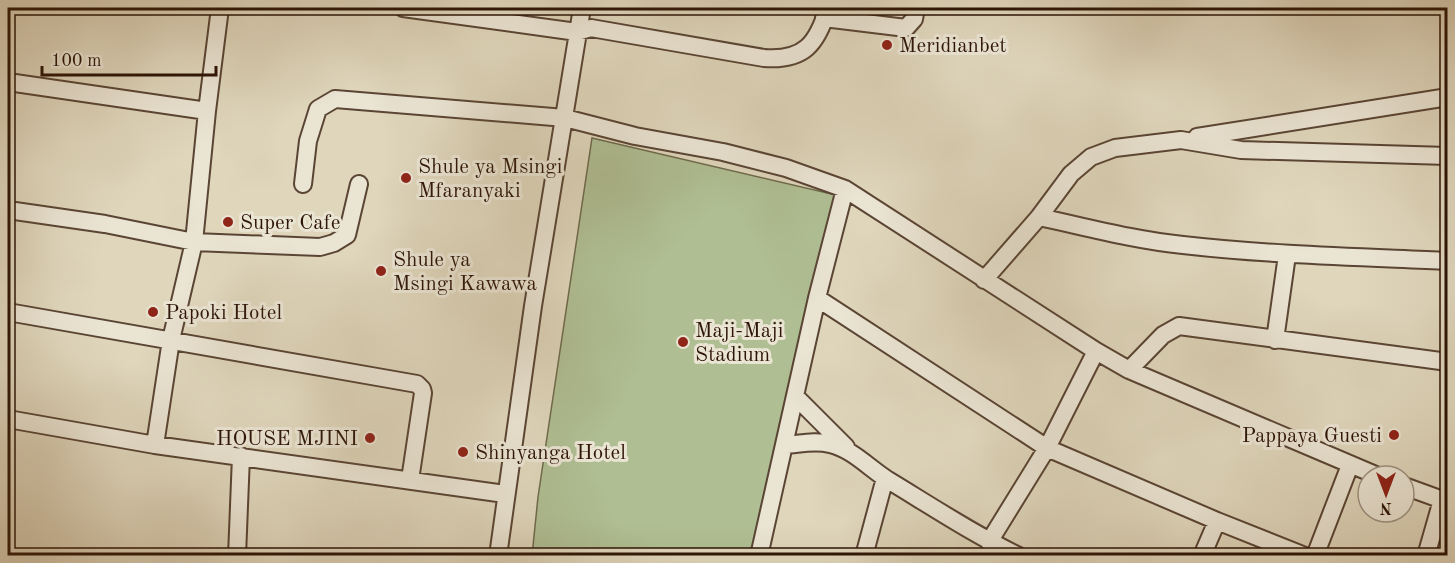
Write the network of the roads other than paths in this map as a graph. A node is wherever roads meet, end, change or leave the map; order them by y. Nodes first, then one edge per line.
1 (220, 8) edge
2 (403, 8) edge
3 (582, 8) edge
4 (916, 8) edge
5 (826, 13) edge
6 (489, 14) edge
7 (577, 32) junction
8 (8, 82) edge
9 (1448, 97) edge
10 (207, 111) junction
11 (565, 118) junction
12 (1181, 140) junction
13 (1448, 156) edge
14 (303, 184) dead end
15 (359, 184) dead end
16 (845, 189) junction
17 (8, 210) edge
18 (1039, 217) junction
19 (194, 242) junction
20 (1287, 255) junction
21 (1448, 261) edge
22 (984, 279) junction
23 (817, 298) junction
24 (8, 312) edge
25 (171, 339) junction
26 (1275, 340) junction
27 (1096, 351) junction
28 (1448, 362) edge
29 (1129, 370) junction
30 (795, 396) junction
31 (8, 419) edge
32 (155, 445) junction
33 (785, 446) junction
34 (1047, 448) junction
35 (853, 454) junction
36 (241, 456) junction
37 (1350, 465) junction
38 (1356, 467) edge
39 (885, 478) junction
40 (410, 480) junction
41 (1416, 490) edge
42 (506, 494) junction
43 (1444, 501) edge
44 (1217, 521) junction
45 (989, 542) junction
46 (237, 555) edge
47 (498, 555) edge
48 (759, 555) edge
49 (864, 555) edge
50 (1019, 555) edge
51 (1202, 555) edge
52 (1305, 555) edge
53 (1315, 555) edge
54 (1426, 555) edge

1 - 10 street
2 - 6 street
3 - 7 street
4 - 5 street
5 - 7 street
6 - 7 street
7 - 11 street
8 - 10 street
9 - 12 street
10 - 19 street
11 - 14 street
11 - 16 street
11 - 42 street
12 - 13 street
12 - 18 street
15 - 19 street
16 - 22 street
16 - 23 street
17 - 19 street
18 - 20 street
18 - 22 street
19 - 25 street
20 - 21 street
20 - 26 street
22 - 27 street
23 - 30 street
23 - 34 street
24 - 25 street
25 - 32 street
25 - 40 street
26 - 28 street
26 - 29 street
27 - 29 street
27 - 34 street
29 - 37 street
30 - 33 street
30 - 35 street
31 - 32 street
32 - 36 street
33 - 35 street
33 - 48 street
34 - 44 street
34 - 45 street
35 - 39 street
36 - 40 street
36 - 46 street
37 - 38 street
37 - 53 street
39 - 45 street
39 - 49 street
40 - 42 street
41 - 43 street
42 - 47 street
43 - 54 street
44 - 51 street
44 - 52 street
45 - 50 street

